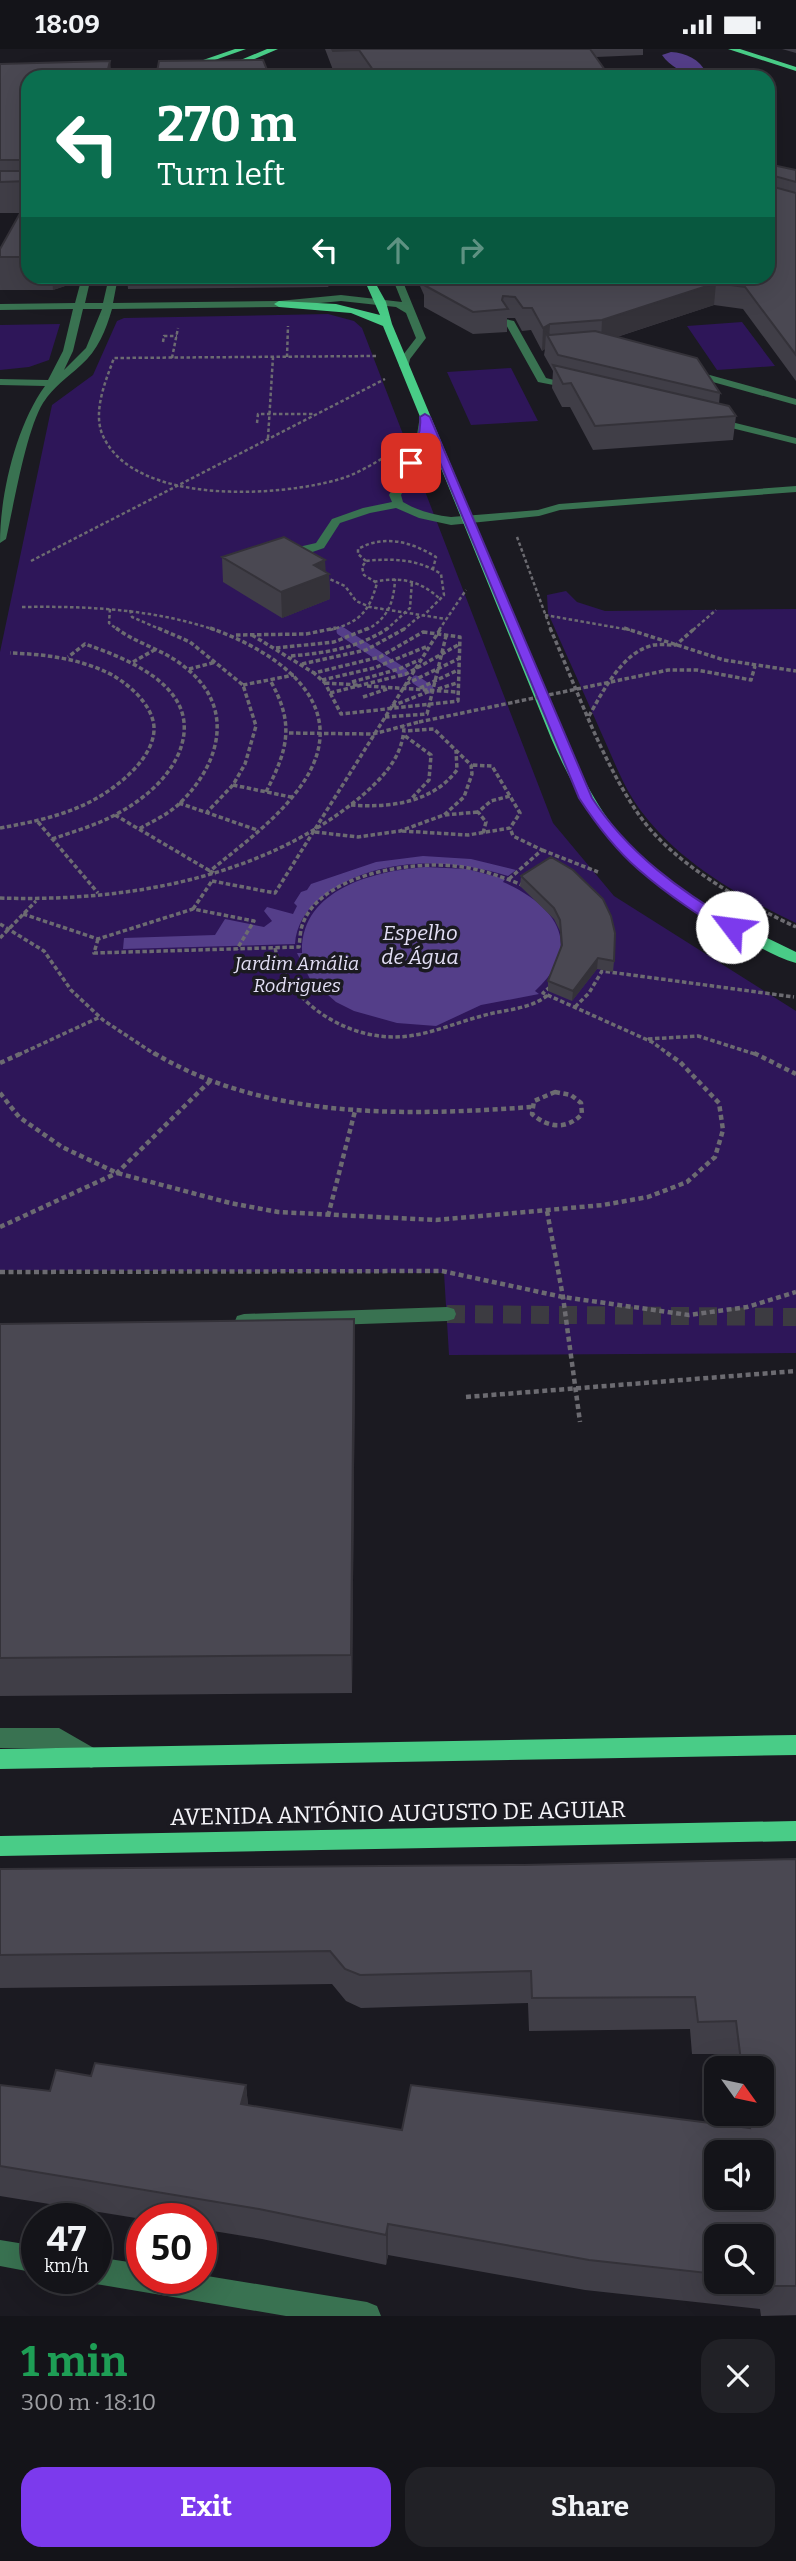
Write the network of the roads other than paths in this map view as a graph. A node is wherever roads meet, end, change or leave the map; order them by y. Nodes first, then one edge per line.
1 (243, 49) edge
2 (276, 49) edge
3 (732, 49) edge
4 (756, 49) edge
5 (203, 52) dead end
6 (225, 52) edge
7 (280, 58) dead end
8 (796, 61) edge
9 (242, 62) junction
10 (796, 69) edge
11 (159, 70) edge
12 (181, 70) edge
13 (220, 70) edge
14 (257, 70) edge
15 (86, 284) edge
16 (110, 284) edge
17 (365, 284) edge
18 (371, 284) edge
19 (400, 284) edge
20 (335, 298) junction
21 (381, 302) junction
22 (279, 304) junction
23 (80, 306) junction
24 (108, 306) junction
25 (0, 307) edge
26 (411, 312) junction
27 (509, 321) edge
28 (387, 324) junction
29 (404, 366) junction
30 (679, 370) edge
31 (0, 382) edge
32 (52, 383) junction
33 (582, 389) edge
34 (796, 402) edge
35 (425, 417) junction
36 (702, 418) edge
37 (796, 441) edge
38 (796, 489) edge
39 (398, 504) junction
40 (466, 514) junction
41 (0, 539) edge
42 (274, 554) edge
43 (796, 958) edge
44 (447, 1314) tunnel mouth
45 (230, 1321) edge
46 (0, 1738) edge
47 (793, 1749) edge
48 (91, 1758) junction
49 (0, 1759) edge
50 (796, 1831) edge
51 (0, 1846) edge
52 (0, 2253) edge
53 (21, 2257) edge
54 (217, 2290) edge
55 (367, 2316) edge

1 - 6 main road
2 - 7 main road
2 - 9 main road
3 - 10 main road
4 - 8 main road
5 - 11 main road
6 - 9 main road
6 - 12 main road
9 - 13 main road
9 - 14 main road
15 - 23 street
16 - 24 street
17 - 20 street
18 - 21 main road
19 - 26 street
20 - 21 street
20 - 22 street
21 - 26 street
21 - 28 main road
22 - 24 street
22 - 28 main road
23 - 24 street
23 - 25 street
23 - 32 street
24 - 32 street
26 - 29 street
27 - 33 street
28 - 29 main road
29 - 35 main road
30 - 34 street
31 - 32 street
32 - 41 street
35 - 39 street
35 - 40 main road
36 - 37 street
38 - 40 street
39 - 40 street
39 - 42 street
40 - 43 main road
44 - 45 street
46 - 48 street
47 - 48 main road
48 - 49 main road
50 - 51 main road, AVENIDA ANTÓNIO AUGUSTO DE AGUIAR
52 - 53 street
54 - 55 street

